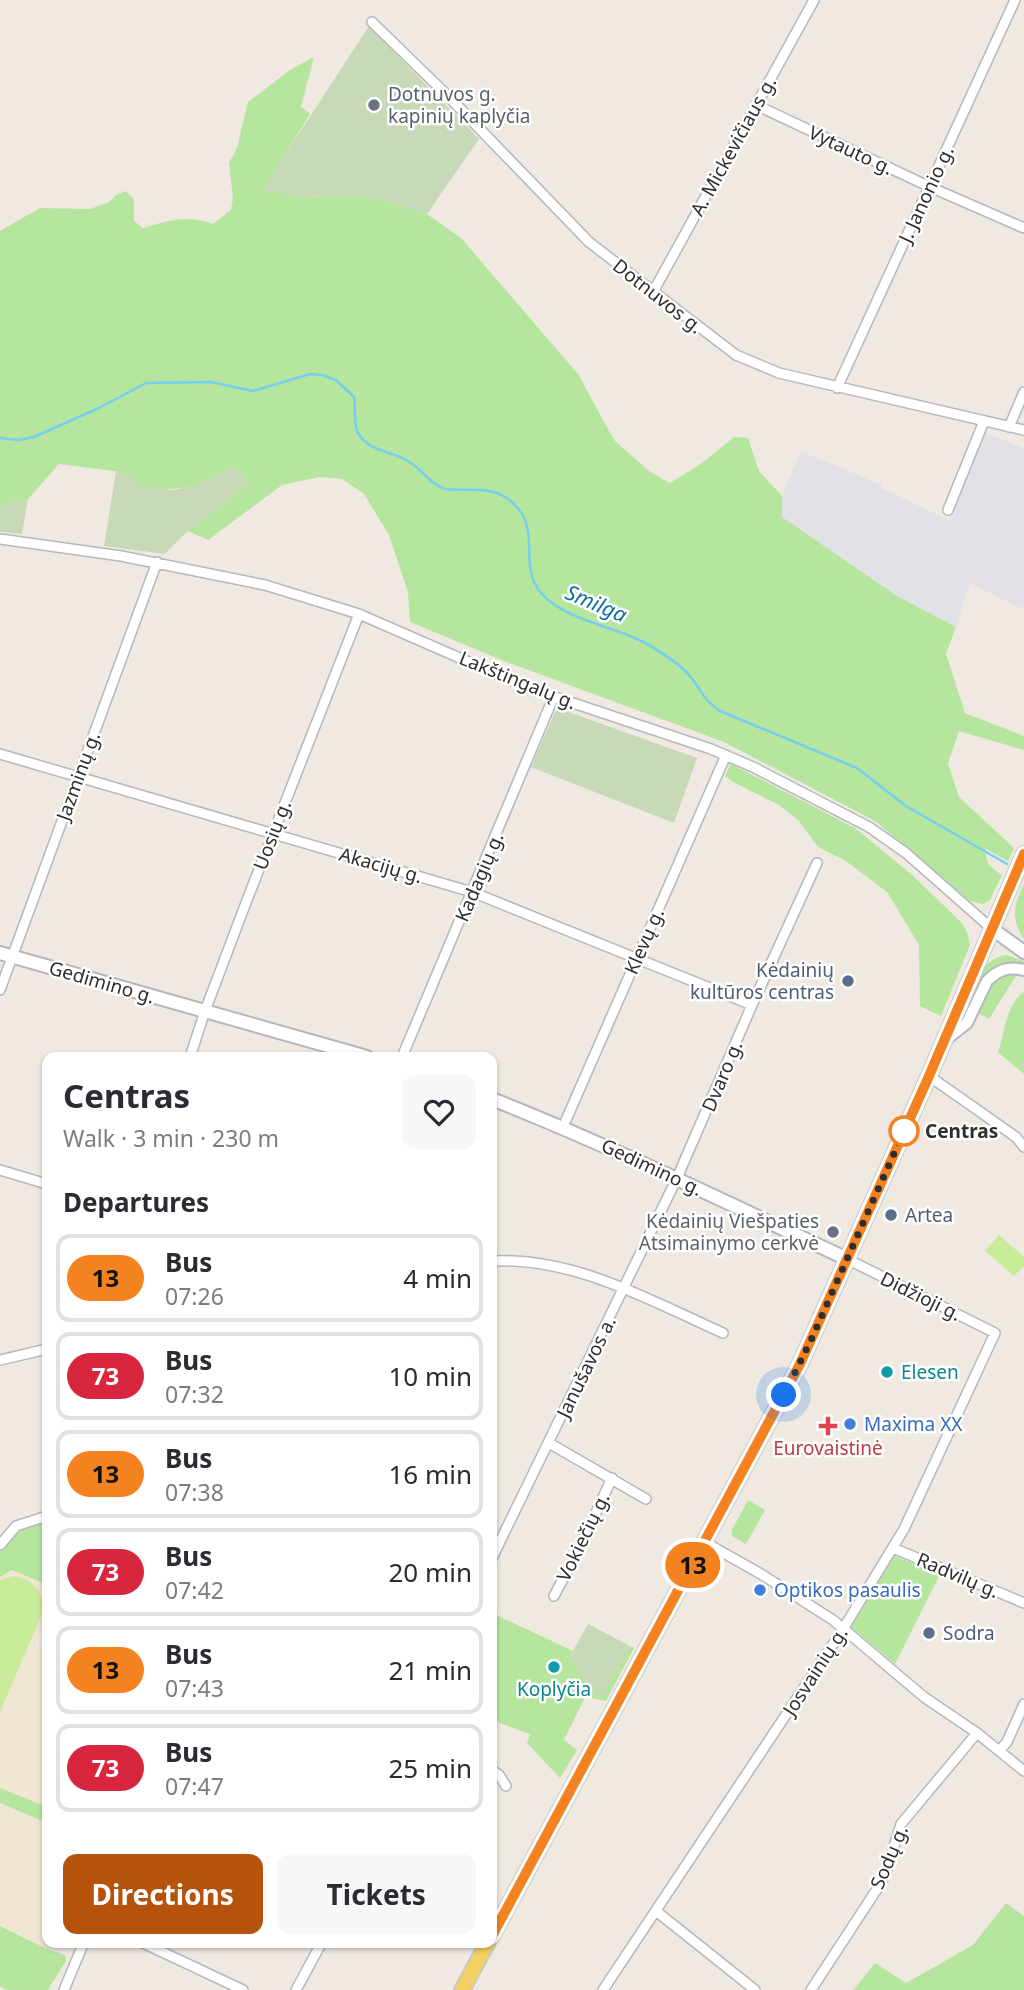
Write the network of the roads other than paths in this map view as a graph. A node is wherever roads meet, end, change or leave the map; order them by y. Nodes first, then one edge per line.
1 (814, 0) edge
2 (1015, 0) edge
3 (372, 22) dead end
4 (756, 105) junction
5 (930, 187) junction
6 (1024, 228) edge
7 (653, 292) junction
8 (837, 388) junction
9 (1024, 392) edge
10 (984, 421) junction
11 (1009, 426) junction
12 (1024, 430) edge
13 (948, 510) dead end
14 (0, 539) edge
15 (157, 562) junction
16 (359, 614) junction
17 (554, 696) junction
18 (0, 754) edge
19 (726, 755) junction
20 (78, 777) junction
21 (273, 833) junction
22 (1024, 854) edge
23 (817, 863) dead end
24 (472, 892) junction
25 (991, 928) junction
26 (1024, 952) edge
27 (6, 954) edge
28 (637, 957) junction
29 (1024, 970) edge
30 (0, 990) edge
31 (752, 1005) junction
32 (205, 1011) junction
33 (944, 1041) junction
34 (192, 1052) edge
35 (349, 1052) edge
36 (404, 1052) edge
37 (929, 1076) junction
38 (497, 1101) edge
39 (563, 1127) junction
40 (1024, 1147) edge
41 (0, 1170) edge
42 (677, 1178) junction
43 (42, 1183) edge
44 (847, 1259) junction
45 (497, 1261) edge
46 (624, 1287) junction
47 (723, 1333) dead end
48 (995, 1333) joint
49 (42, 1350) edge
50 (0, 1360) edge
51 (549, 1443) junction
52 (612, 1478) junction
53 (646, 1499) dead end
54 (42, 1518) edge
55 (706, 1543) junction
56 (0, 1545) edge
57 (497, 1548) edge
58 (893, 1548) junction
59 (554, 1596) dead end
60 (1024, 1603) edge
61 (843, 1629) junction
62 (1024, 1704) edge
63 (977, 1733) junction
64 (999, 1751) junction
65 (1024, 1771) edge
66 (497, 1774) edge
67 (506, 1786) dead end
68 (656, 1911) junction
69 (497, 1927) edge
70 (82, 1948) edge
71 (154, 1948) edge
72 (319, 1948) edge
73 (485, 1948) edge
74 (64, 1990) edge
75 (243, 1990) edge
76 (296, 1990) edge
77 (461, 1990) edge
78 (603, 1990) edge
79 (755, 1990) edge
80 (811, 1990) edge

1 - 4 street, A. Mickevičiaus g.
2 - 5 street, J. Janonio g.
3 - 7 street, Dotnuvos g.
4 - 5 street, Vytauto g.
4 - 7 street, A. Mickevičiaus g.
5 - 6 street, Vytauto g.
5 - 8 street, J. Janonio g.
7 - 8 street, Dotnuvos g.
8 - 10 street, Dotnuvos g.
9 - 11 street
10 - 11 street, Dotnuvos g.
10 - 13 street
11 - 12 street, Dotnuvos g.
14 - 15 street, Lakštingalų g.
15 - 16 street, Lakštingalų g.
15 - 20 street, Jazminų g.
16 - 17 street, Lakštingalų g.
16 - 21 street, Uosių g.
17 - 19 street, Lakštingalų g.
17 - 24 street, Kadagių g.
18 - 20 street, Akacijų g.
19 - 25 street, Lakštingalų g.
19 - 28 street, Klevų g.
20 - 21 street, Akacijų g.
20 - 27 street, Jazminų g.
21 - 24 street, Akacijų g.
21 - 32 street, Uosių g.
22 - 25 main road
23 - 31 street, Dvaro g.
24 - 28 street, Akacijų g.
24 - 36 street, Kadagių g.
25 - 26 main road
25 - 33 main road
27 - 30 street, Jazminų g.
27 - 32 main road, Gedimino g.
28 - 31 street, Akacijų g.
28 - 39 street, Klevų g.
29 - 33 street
31 - 42 street, Dvaro g.
32 - 34 street, Uosių g.
32 - 35 main road, Gedimino g.
33 - 37 main road
37 - 40 street
37 - 44 main road
38 - 39 main road, Gedimino g.
39 - 42 main road, Gedimino g.
41 - 43 street
42 - 44 main road, Gedimino g.
42 - 46 street, Dvaro g.
44 - 48 street, Didžioji g.
44 - 55 main road
45 - 46 street
46 - 47 street
46 - 51 street, Janušavos a.
48 - 58 street, Josvainių g.
49 - 50 street
51 - 52 street
51 - 57 street, Janušavos a.
52 - 53 street
52 - 59 street, Vokiečių g.
54 - 56 street
55 - 61 street
55 - 69 main road
58 - 60 street, Radvilų g.
58 - 61 street, Josvainių g.
61 - 63 street
61 - 68 street, Josvainių g.
62 - 64 street
63 - 64 street
63 - 80 street, Sodų g.
64 - 65 street
66 - 67 street
68 - 78 street, Josvainių g.
68 - 79 street
70 - 74 street
71 - 75 street
72 - 76 street
73 - 77 main road

